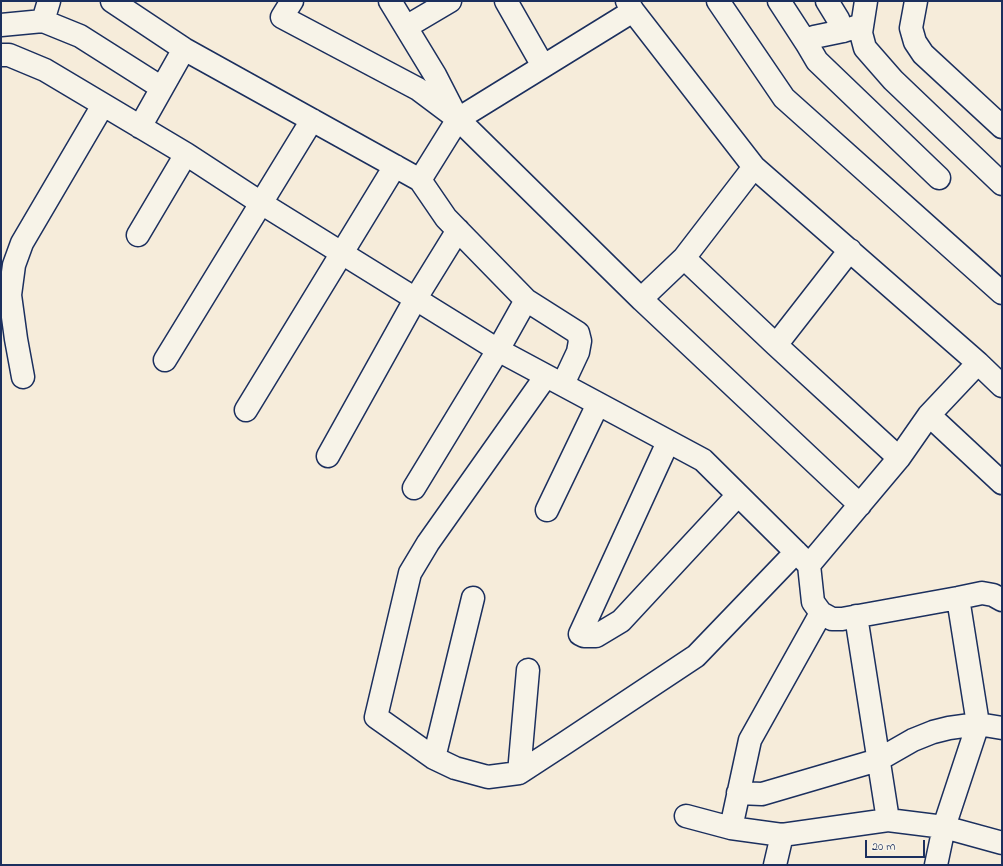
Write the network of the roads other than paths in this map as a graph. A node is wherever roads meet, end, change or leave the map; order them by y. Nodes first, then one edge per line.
1 (112, 1) edge
2 (292, 1) edge
3 (390, 1) edge
4 (450, 1) edge
5 (506, 1) edge
6 (718, 1) edge
7 (779, 1) edge
8 (827, 1) edge
9 (866, 1) edge
10 (916, 1) edge
11 (630, 6) edge
12 (46, 11) edge
13 (1, 26) edge
14 (406, 27) junction
15 (853, 28) junction
16 (807, 44) junction
17 (184, 49) junction
18 (1, 55) edge
19 (543, 66) junction
20 (162, 88) junction
21 (102, 105) junction
22 (458, 119) junction
23 (312, 120) junction
24 (140, 127) junction
25 (1002, 127) edge
26 (186, 154) junction
27 (395, 166) junction
28 (754, 167) junction
29 (939, 178) dead end
30 (420, 180) junction
31 (1002, 184) edge
32 (261, 203) junction
33 (458, 230) junction
34 (138, 235) dead end
35 (850, 250) junction
36 (342, 252) junction
37 (684, 258) junction
38 (1002, 293) edge
39 (416, 298) junction
40 (642, 299) junction
41 (526, 300) junction
42 (776, 346) junction
43 (498, 350) junction
44 (165, 360) dead end
45 (978, 363) junction
46 (23, 378) dead end
47 (555, 380) junction
48 (1002, 386) edge
49 (598, 404) junction
50 (246, 410) dead end
51 (929, 416) junction
52 (668, 442) junction
53 (328, 456) dead end
54 (899, 458) junction
55 (1002, 483) edge
56 (414, 488) dead end
57 (738, 496) junction
58 (860, 505) junction
59 (547, 510) dead end
60 (803, 559) junction
61 (473, 598) dead end
62 (958, 598) junction
63 (1002, 600) edge
64 (821, 613) junction
65 (856, 616) junction
66 (528, 670) dead end
67 (978, 724) junction
68 (1002, 728) edge
69 (434, 758) junction
70 (878, 760) junction
71 (519, 772) junction
72 (738, 793) junction
73 (686, 816) dead end
74 (888, 820) junction
75 (944, 827) junction
76 (731, 828) junction
77 (782, 835) junction
78 (1002, 843) edge
79 (775, 865) edge
80 (936, 865) edge

1 - 17 street
2 - 22 street
3 - 14 street
4 - 14 street
5 - 19 street
6 - 38 street
7 - 16 street
8 - 15 street
9 - 15 street
10 - 25 street
11 - 19 street
11 - 28 street
12 - 13 street
12 - 20 street
14 - 22 street
15 - 16 street
15 - 31 street
16 - 29 street
17 - 20 street
17 - 23 street
18 - 21 street
19 - 22 street
20 - 24 street
21 - 24 street
21 - 46 street
22 - 30 street
22 - 40 street
23 - 27 street
23 - 32 street
24 - 26 street
26 - 32 street
26 - 34 street
27 - 30 street
27 - 36 street
28 - 35 street
28 - 37 street
30 - 33 street
32 - 36 street
32 - 44 street
33 - 39 street
33 - 41 street
35 - 42 street
35 - 45 street
36 - 39 street
36 - 50 street
37 - 40 street
37 - 42 street
39 - 43 street
39 - 53 street
40 - 58 street
41 - 43 street
41 - 47 street
42 - 54 street
43 - 47 street
43 - 56 street
45 - 48 street
45 - 51 street
47 - 49 street
47 - 69 street
49 - 52 street
49 - 59 street
51 - 54 street
51 - 55 street
52 - 57 street
52 - 57 street
54 - 58 street
57 - 60 street
58 - 60 street
60 - 64 street
60 - 71 street
61 - 69 street
62 - 63 street
62 - 65 street
62 - 67 street
64 - 65 street
64 - 72 street
65 - 70 street
66 - 71 street
67 - 68 street
67 - 70 street
67 - 75 street
69 - 71 street
70 - 72 street
70 - 74 street
72 - 76 street
73 - 76 street
74 - 75 street
74 - 77 street
75 - 78 street
75 - 80 street
76 - 77 street
77 - 79 street

